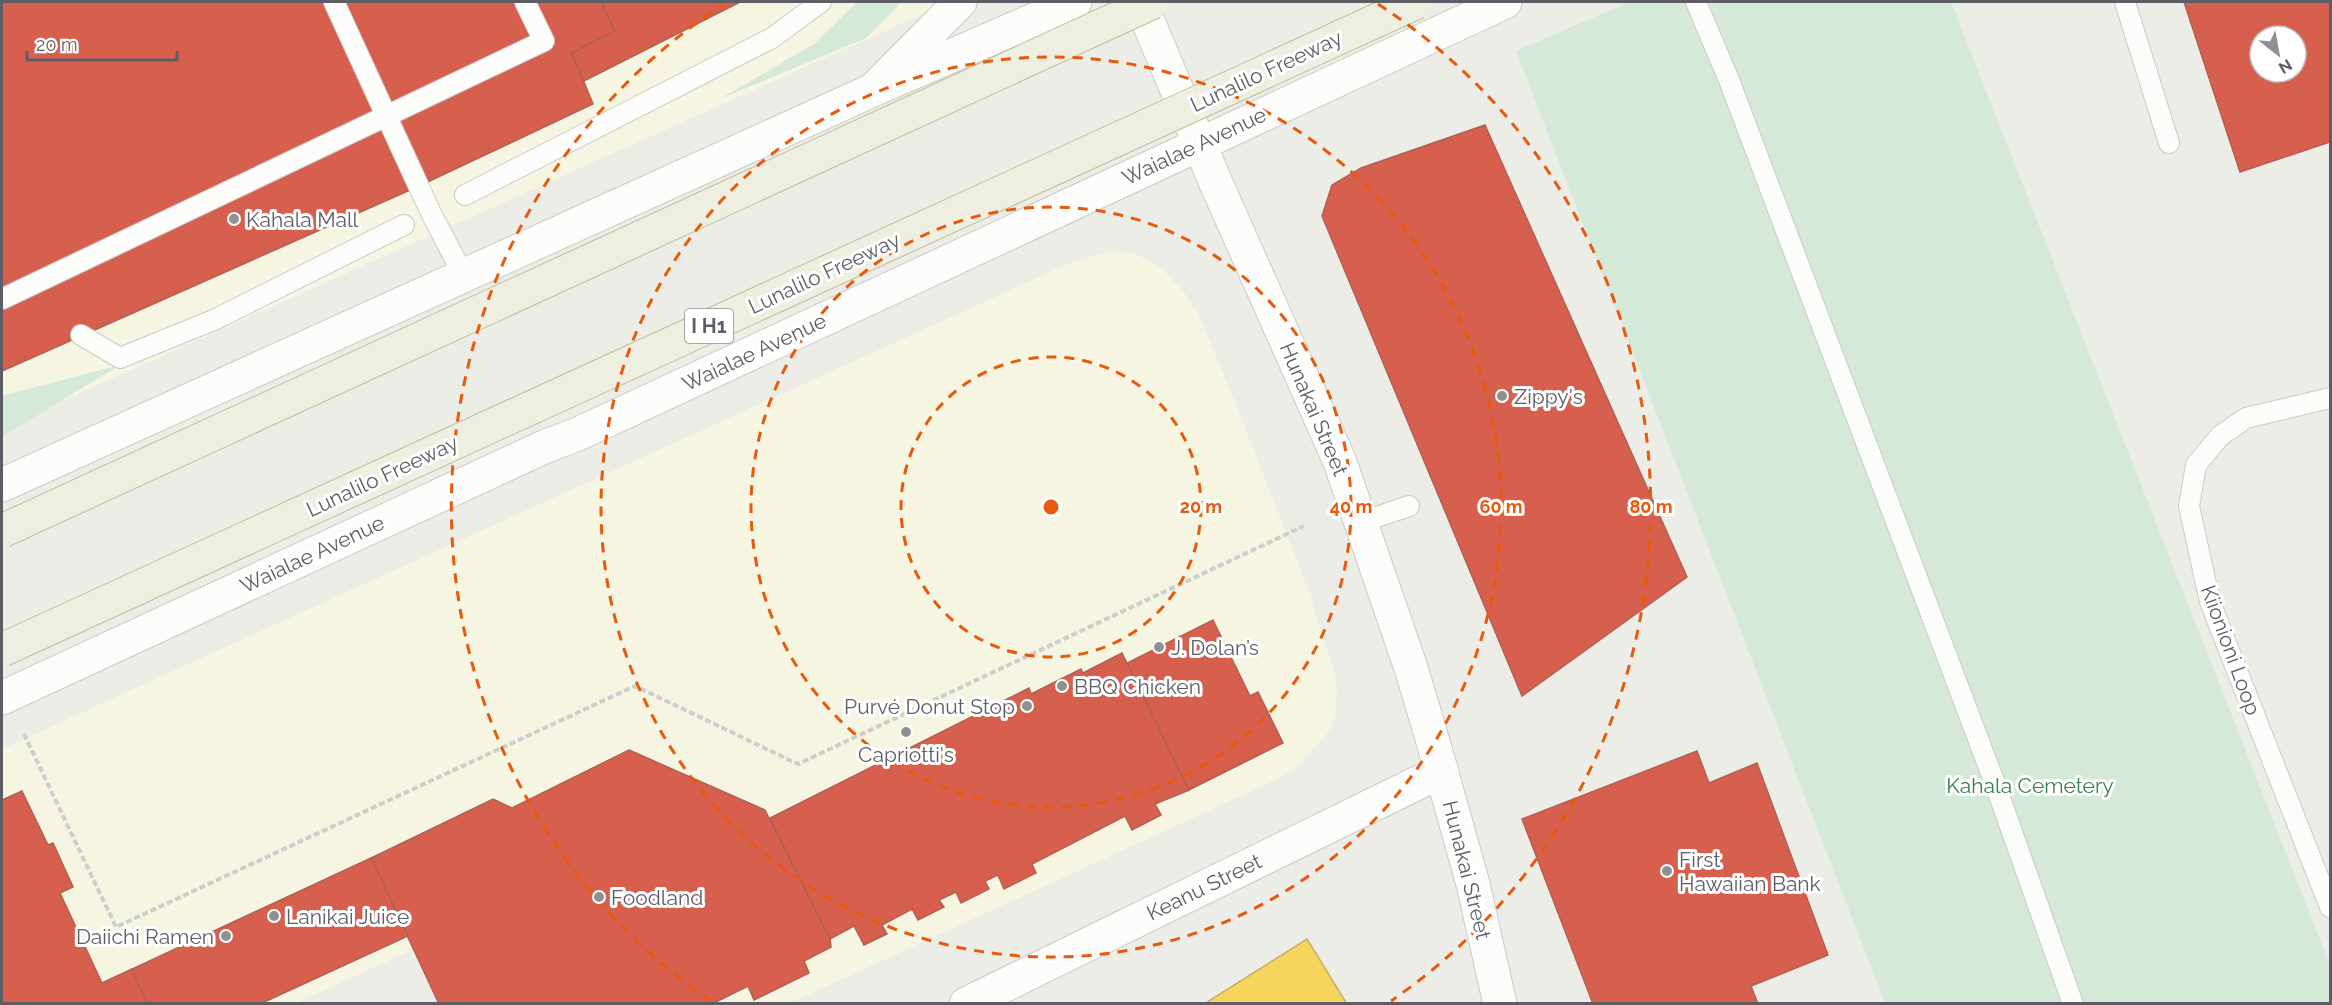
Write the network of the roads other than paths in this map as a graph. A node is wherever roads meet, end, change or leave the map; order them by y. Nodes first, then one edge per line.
1 (334, 2) edge
2 (525, 2) edge
3 (821, 2) edge
4 (960, 2) edge
5 (1075, 2) edge
6 (1140, 2) edge
7 (1153, 2) edge
8 (1417, 2) edge
9 (1504, 2) edge
10 (1696, 2) edge
11 (2125, 2) edge
12 (873, 90) junction
13 (386, 115) junction
14 (2169, 142) dead end
15 (1198, 144) junction
16 (465, 195) dead end
17 (404, 225) dead end
18 (464, 276) junction
19 (2, 299) edge
20 (81, 335) dead end
21 (2331, 398) edge
22 (2, 485) edge
23 (1409, 506) dead end
24 (1359, 523) junction
25 (2, 531) edge
26 (2, 650) edge
27 (2, 698) edge
28 (1442, 771) junction
29 (2331, 908) edge
30 (966, 1004) edge
31 (1500, 1004) edge
32 (2073, 1004) edge

1 - 13 lane
2 - 13 lane
3 - 16 lane
4 - 12 main road
5 - 12 main road
6 - 15 main road, Hunakai Street
7 - 25 highway, bridge
8 - 26 highway, Lunalilo Freeway / I H1, bridge
9 - 15 main road, Waialae Avenue
10 - 32 lane
11 - 14 lane
12 - 18 main road
13 - 18 lane
13 - 19 lane
15 - 24 main road, Hunakai Street
15 - 27 main road, Waialae Avenue
17 - 20 lane
18 - 22 main road
21 - 29 lane, Kiionioni Loop
23 - 24 lane
24 - 28 main road, Hunakai Street
28 - 30 main road, Keanu Street
28 - 31 main road, Hunakai Street

